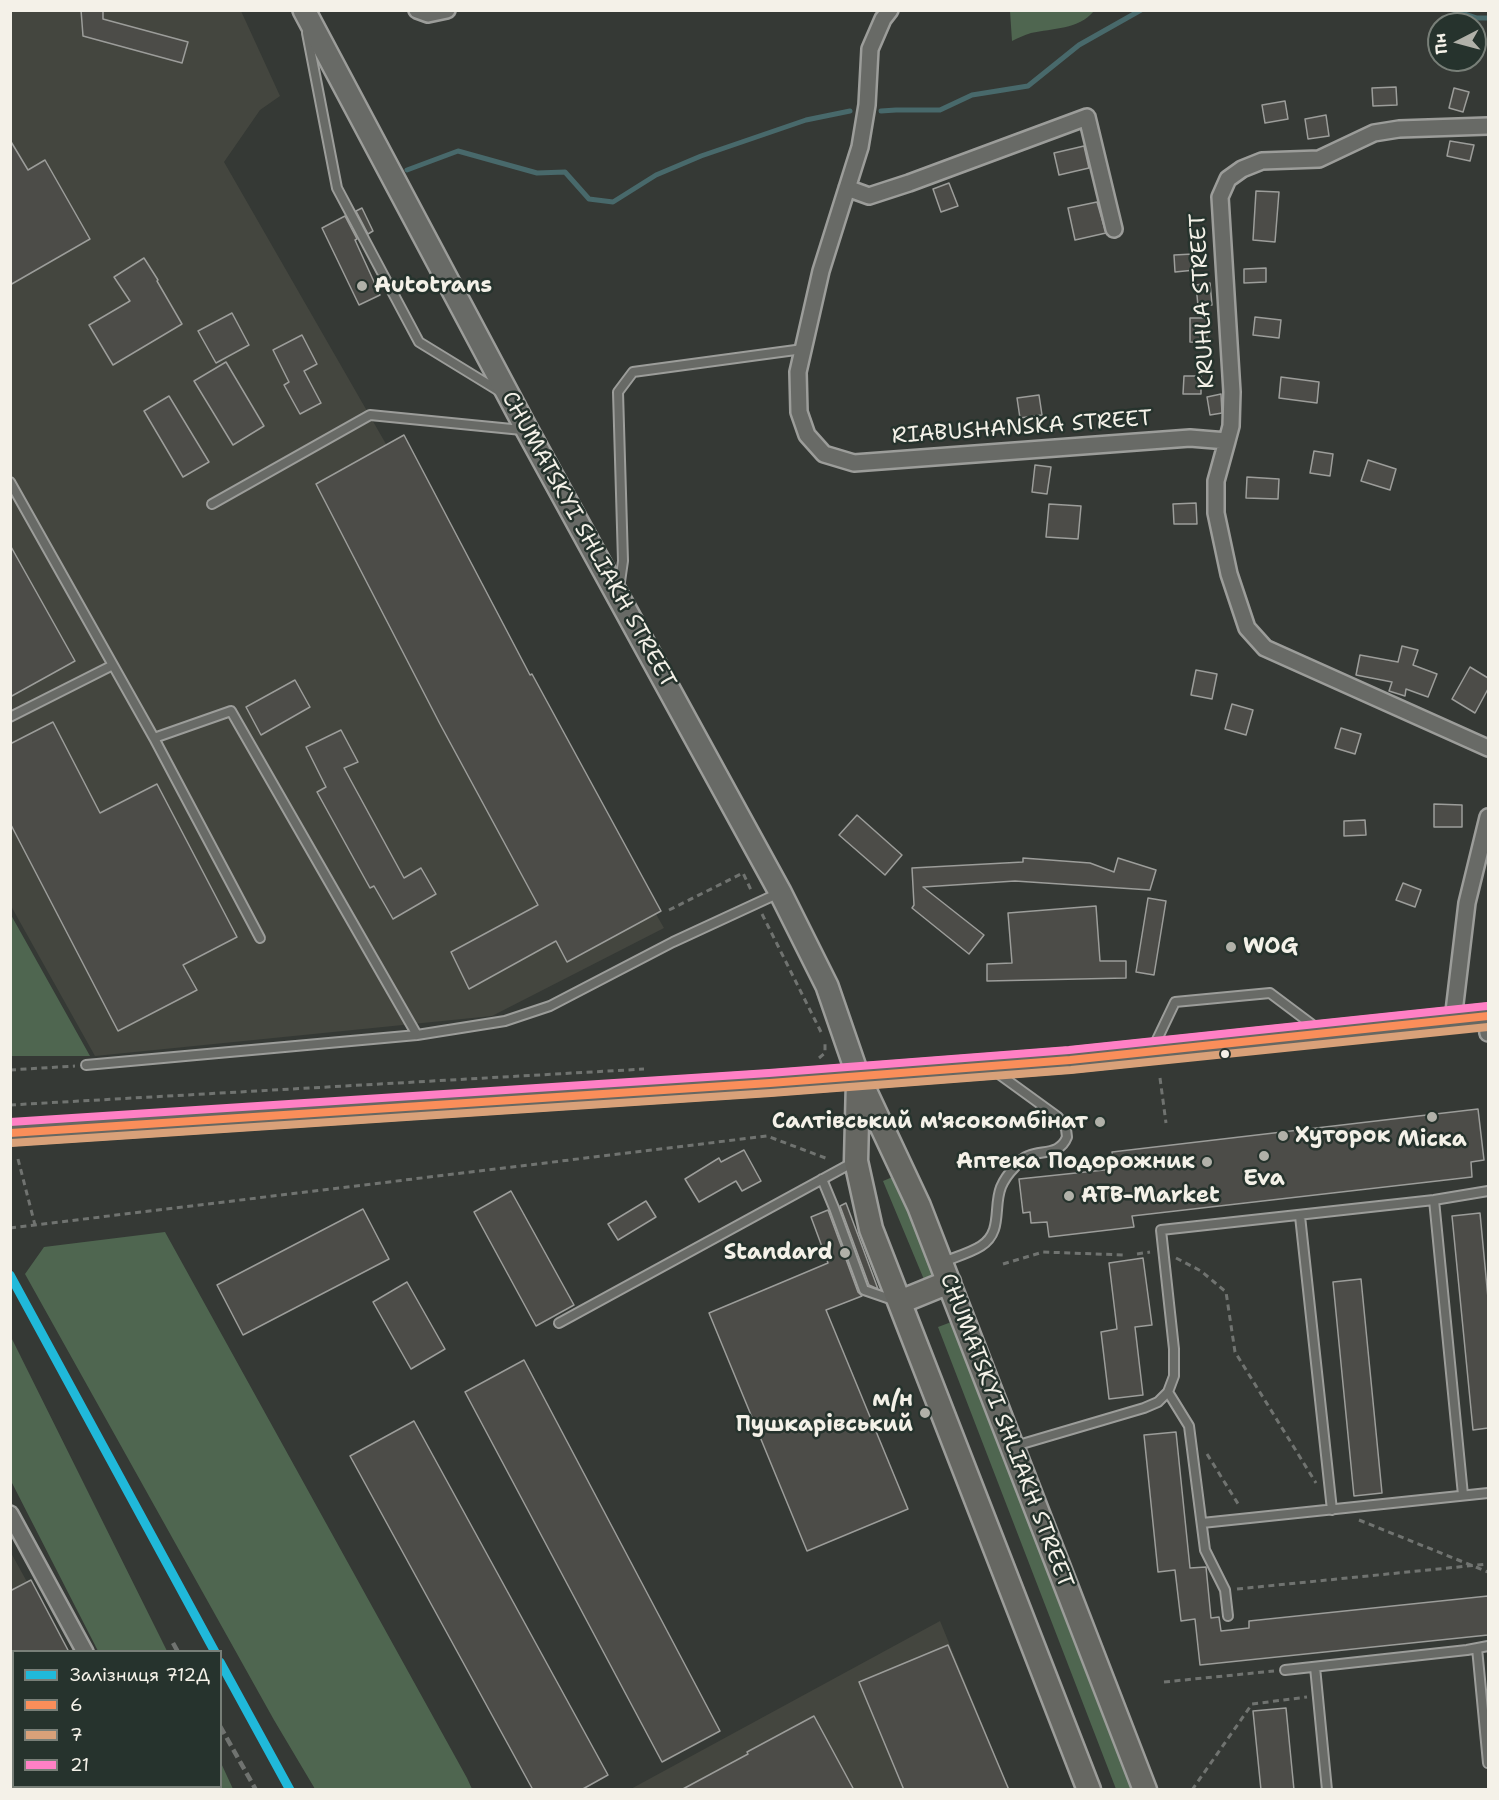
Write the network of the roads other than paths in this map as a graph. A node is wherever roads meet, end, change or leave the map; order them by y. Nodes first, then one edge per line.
1 (303, 10) edge
2 (417, 10) edge
3 (447, 10) edge
4 (890, 10) edge
5 (1488, 126) edge
6 (847, 188) junction
7 (1114, 230) dead end
8 (803, 349) junction
9 (510, 397) junction
10 (527, 430) junction
11 (1227, 441) junction
12 (10, 482) edge
13 (212, 504) dead end
14 (618, 596) junction
15 (112, 665) junction
16 (10, 717) edge
17 (154, 738) junction
18 (1488, 748) edge
19 (1488, 817) edge
20 (780, 892) junction
21 (260, 938) dead end
22 (1453, 1020) junction
23 (1488, 1022) edge
24 (1324, 1034) junction
25 (417, 1035) junction
26 (1150, 1053) junction
27 (86, 1065) road end
28 (989, 1066) junction
29 (858, 1076) junction
30 (10, 1133) edge
31 (856, 1161) junction
32 (822, 1179) junction
33 (1488, 1191) edge
34 (1434, 1200) junction
35 (1300, 1216) junction
36 (945, 1272) junction
37 (900, 1302) junction
38 (559, 1323) dead end
39 (1168, 1392) junction
40 (1012, 1447) junction
41 (1488, 1493) edge
42 (1463, 1495) junction
43 (1332, 1510) junction
44 (10, 1514) edge
45 (1202, 1524) junction
46 (1228, 1616) dead end
47 (1488, 1646) edge
48 (1478, 1648) junction
49 (84, 1650) edge
50 (1315, 1667) junction
51 (1285, 1670) road end
52 (1488, 1763) edge
53 (1089, 1790) edge
54 (1145, 1790) edge
55 (1327, 1790) edge

1 - 9 main road, CHUMATSKYI SHLIAKH STREET
1 - 9 lane
2 - 3 street
4 - 6 street, RIABUSHANSKA STREET
5 - 11 street, KRUHLA STREET
6 - 7 street
6 - 8 street, RIABUSHANSKA STREET
8 - 11 street, RIABUSHANSKA STREET
8 - 14 lane
9 - 10 main road, CHUMATSKYI SHLIAKH STREET
10 - 13 lane
10 - 14 main road, CHUMATSKYI SHLIAKH STREET
11 - 18 street
12 - 15 lane
14 - 20 main road, CHUMATSKYI SHLIAKH STREET
15 - 16 lane
15 - 17 lane
17 - 21 lane
17 - 25 lane
19 - 22 street
20 - 25 lane
20 - 29 main road, CHUMATSKYI SHLIAKH STREET
22 - 23 main road
22 - 24 main road
24 - 26 main road
24 - 26 lane
25 - 27 lane
26 - 28 main road
28 - 29 main road
28 - 36 lane
29 - 30 main road
29 - 31 main road, CHUMATSKYI SHLIAKH STREET
29 - 36 main road, CHUMATSKYI SHLIAKH STREET
31 - 32 lane
31 - 37 main road, CHUMATSKYI SHLIAKH STREET
32 - 37 lane
32 - 38 lane
33 - 34 lane
34 - 35 lane
34 - 42 lane
35 - 39 lane
35 - 43 lane
36 - 37 main road
36 - 40 main road, CHUMATSKYI SHLIAKH STREET
37 - 53 main road, CHUMATSKYI SHLIAKH STREET
39 - 40 lane
39 - 45 lane
40 - 54 main road, CHUMATSKYI SHLIAKH STREET
41 - 42 lane
42 - 43 lane
43 - 45 lane
44 - 49 street
45 - 46 lane
47 - 48 lane
48 - 50 lane
48 - 52 lane
50 - 51 lane
50 - 55 lane

